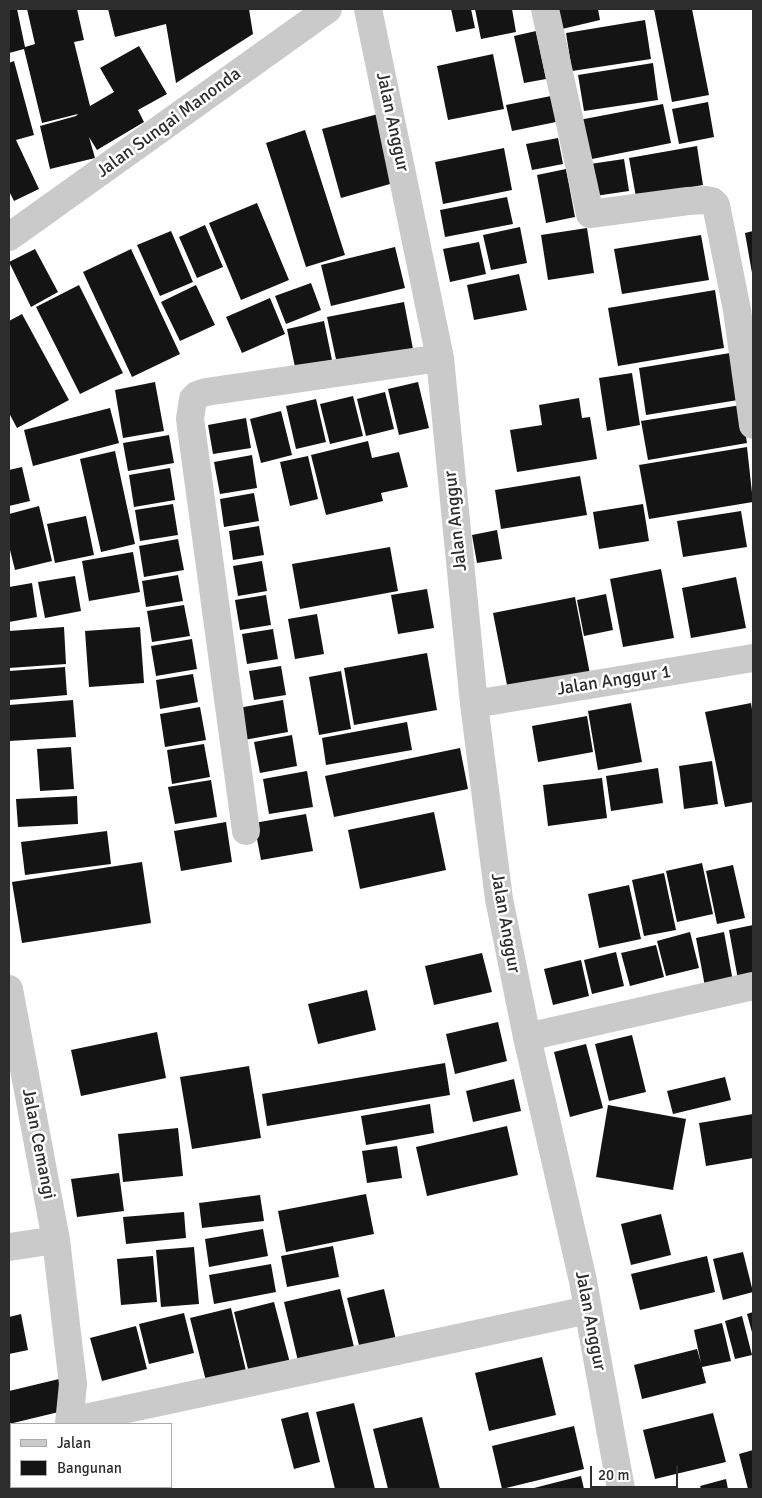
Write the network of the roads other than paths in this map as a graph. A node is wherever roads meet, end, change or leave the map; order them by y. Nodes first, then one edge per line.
1 (328, 9) edge
2 (368, 9) edge
3 (545, 9) edge
4 (9, 237) edge
5 (745, 308) edge
6 (440, 358) junction
7 (752, 410) edge
8 (753, 658) edge
9 (474, 704) junction
10 (246, 831) dead end
11 (753, 986) edge
12 (9, 989) edge
13 (527, 1036) junction
14 (56, 1240) junction
15 (9, 1247) edge
16 (588, 1310) junction
17 (70, 1423) edge
18 (621, 1489) edge

1 - 4 street, Jalan Sungai Manonda
2 - 6 street, Jalan Anggur
3 - 5 street
5 - 7 street
6 - 9 street, Jalan Anggur
6 - 10 street
8 - 9 street, Jalan Anggur 1
9 - 13 street, Jalan Anggur
11 - 13 street
12 - 14 street, Jalan Cemangi
13 - 16 street, Jalan Anggur
14 - 15 street
14 - 17 street, Jalan Cemangi
16 - 17 street
16 - 18 street, Jalan Anggur

